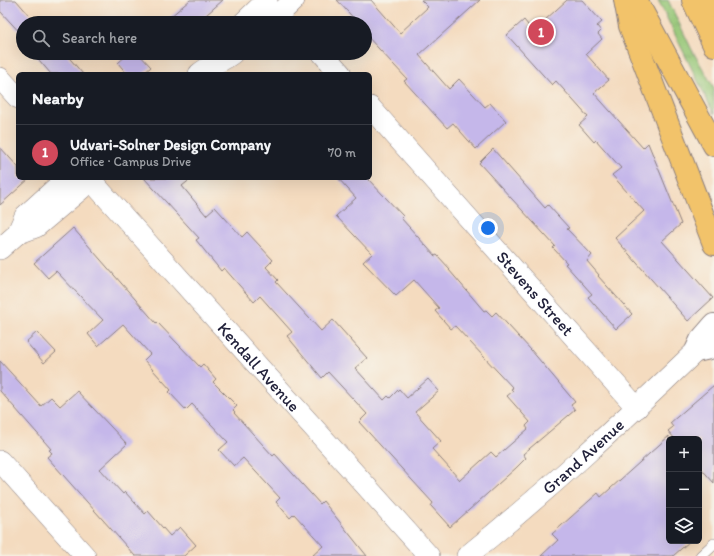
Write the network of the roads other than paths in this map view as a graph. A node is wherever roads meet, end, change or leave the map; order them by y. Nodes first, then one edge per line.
1 (624, 0) edge
2 (636, 0) edge
3 (693, 0) edge
4 (709, 0) edge
5 (714, 7) edge
6 (281, 9) edge
7 (262, 16) edge
8 (714, 46) edge
9 (223, 60) edge
10 (328, 60) edge
11 (206, 65) edge
12 (339, 72) edge
13 (0, 78) edge
14 (16, 96) edge
15 (372, 109) edge
16 (714, 145) edge
17 (65, 180) edge
18 (90, 180) edge
19 (92, 180) edge
20 (17, 234) junction
21 (714, 244) edge
22 (0, 249) edge
23 (714, 325) edge
24 (705, 349) edge
25 (637, 408) junction
26 (0, 461) edge
27 (714, 544) edge
28 (85, 556) edge
29 (429, 556) edge
30 (467, 556) edge
31 (701, 556) edge

1 - 21 main road
2 - 16 main road
3 - 8 main road
4 - 5 main road
6 - 7 street
9 - 11 street
10 - 12 street
13 - 14 street
15 - 25 street, Stevens Street
17 - 20 street
18 - 20 street
19 - 29 street, Kendall Avenue
20 - 22 street
23 - 24 street
24 - 25 street, Grand Avenue
25 - 30 street, Grand Avenue
26 - 28 street
27 - 31 lane

